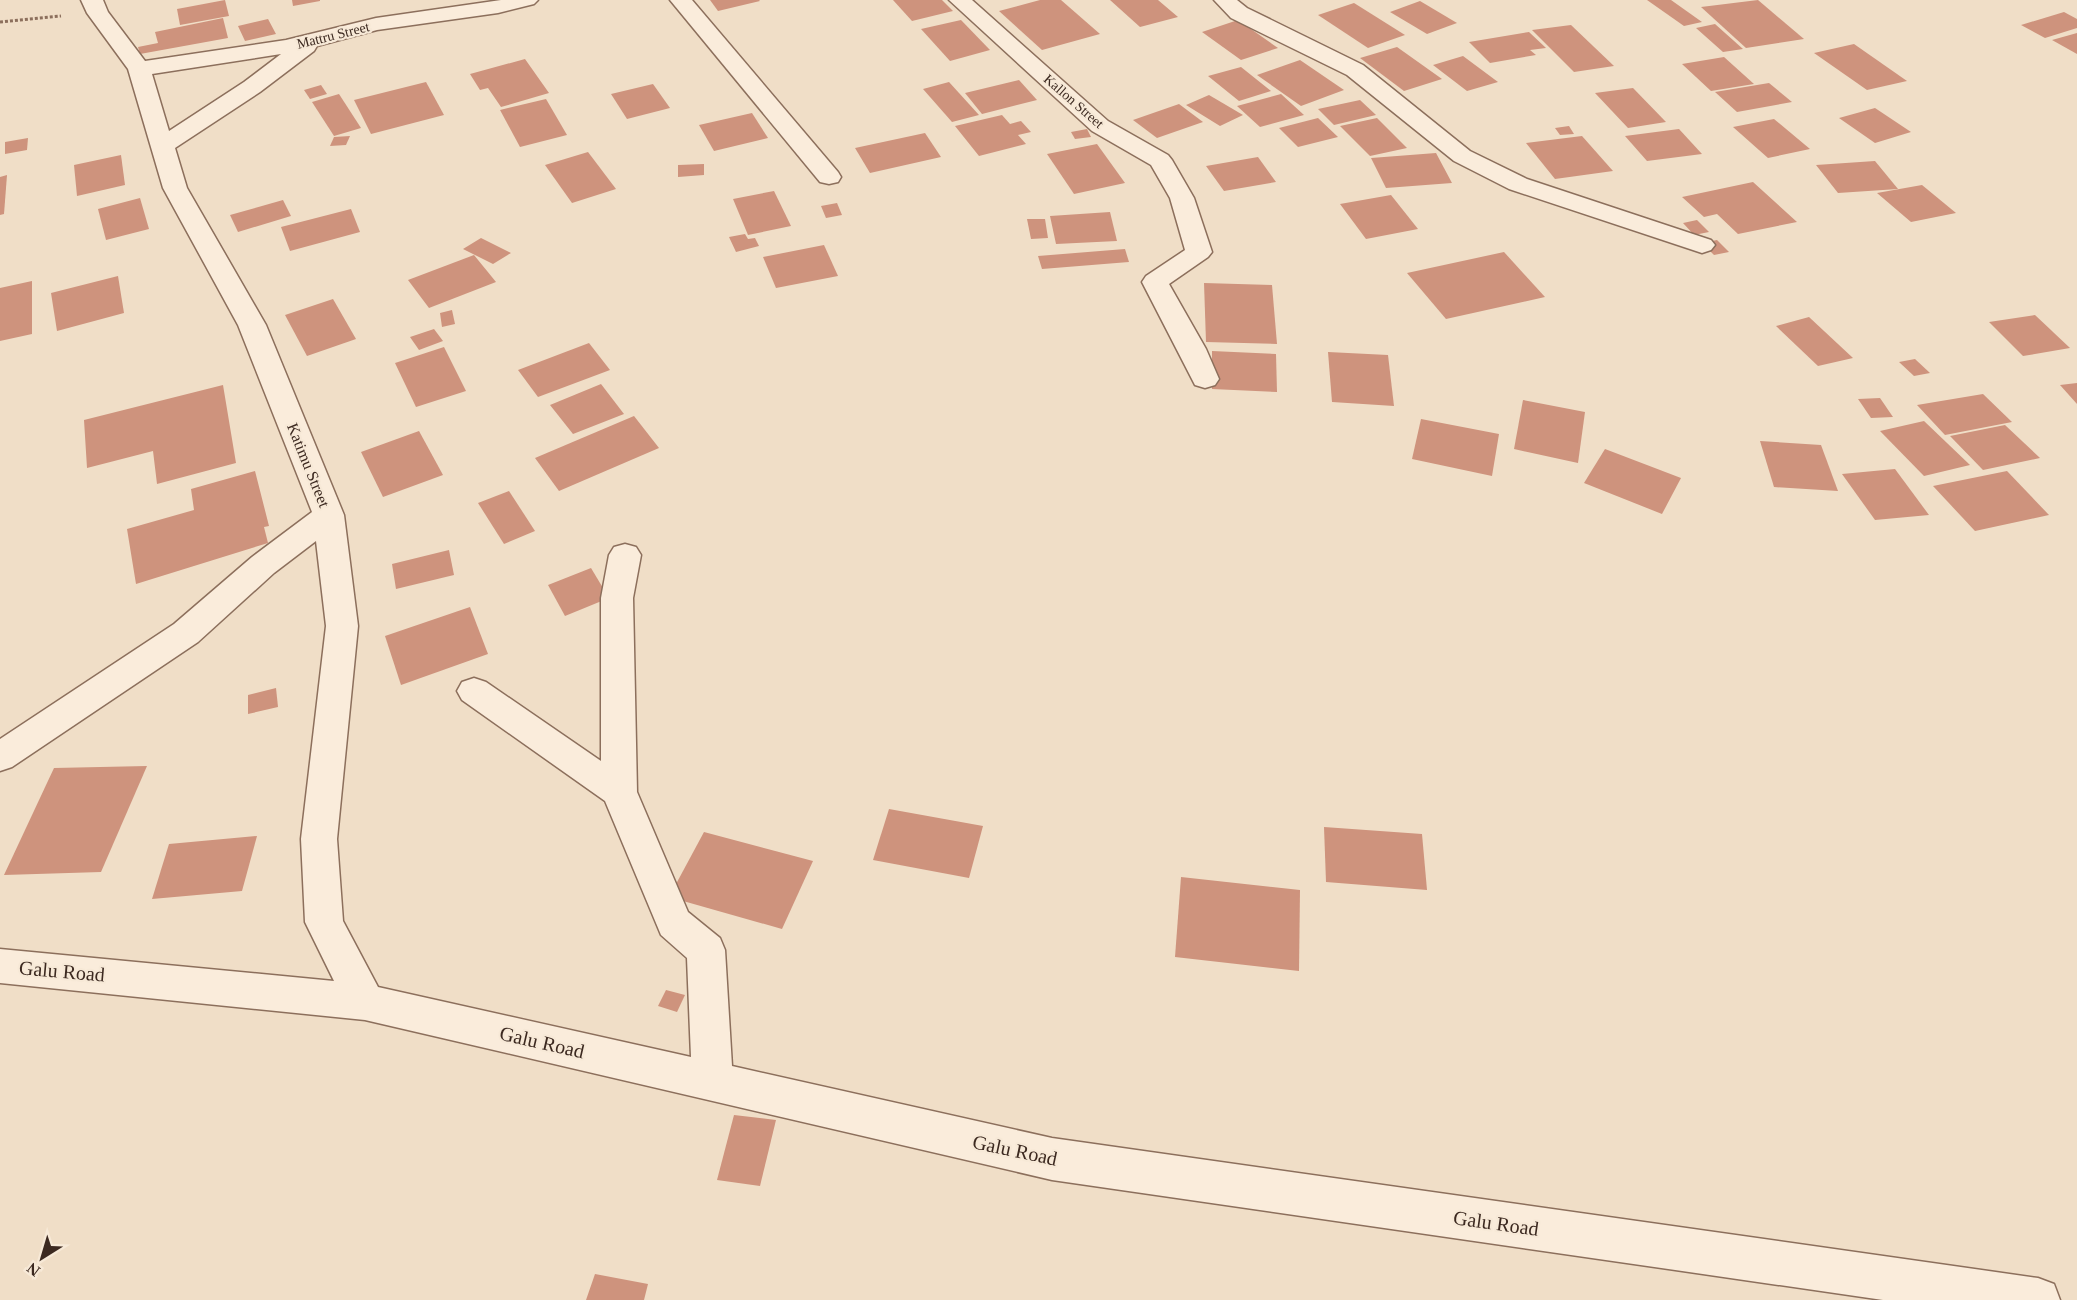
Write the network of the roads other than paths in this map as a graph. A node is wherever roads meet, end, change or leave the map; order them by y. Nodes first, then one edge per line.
1 (527, 0) edge
2 (681, 0) edge
3 (960, 0) edge
4 (1232, 6) edge
5 (95, 7) edge
6 (314, 40) junction
7 (139, 69) junction
8 (162, 146) junction
9 (829, 177) dead end
10 (1702, 245) dead end
11 (1205, 379) dead end
12 (329, 515) junction
13 (625, 555) dead end
14 (474, 691) dead end
15 (0, 758) edge
16 (619, 792) junction
17 (0, 966) edge
18 (365, 1002) junction
19 (712, 1081) junction
20 (2038, 1300) edge

1 - 6 street, Mattru Street
2 - 9 street
3 - 11 street, Kallon Street
4 - 10 street
5 - 7 street, Katimu Street
6 - 7 street, Mattru Street
6 - 8 street
7 - 8 street, Katimu Street
8 - 12 street, Katimu Street
12 - 15 street
12 - 18 street, Katimu Street
13 - 16 street
14 - 16 street
16 - 19 street
17 - 18 street, Galu Road
18 - 19 street, Galu Road
19 - 20 street, Galu Road

